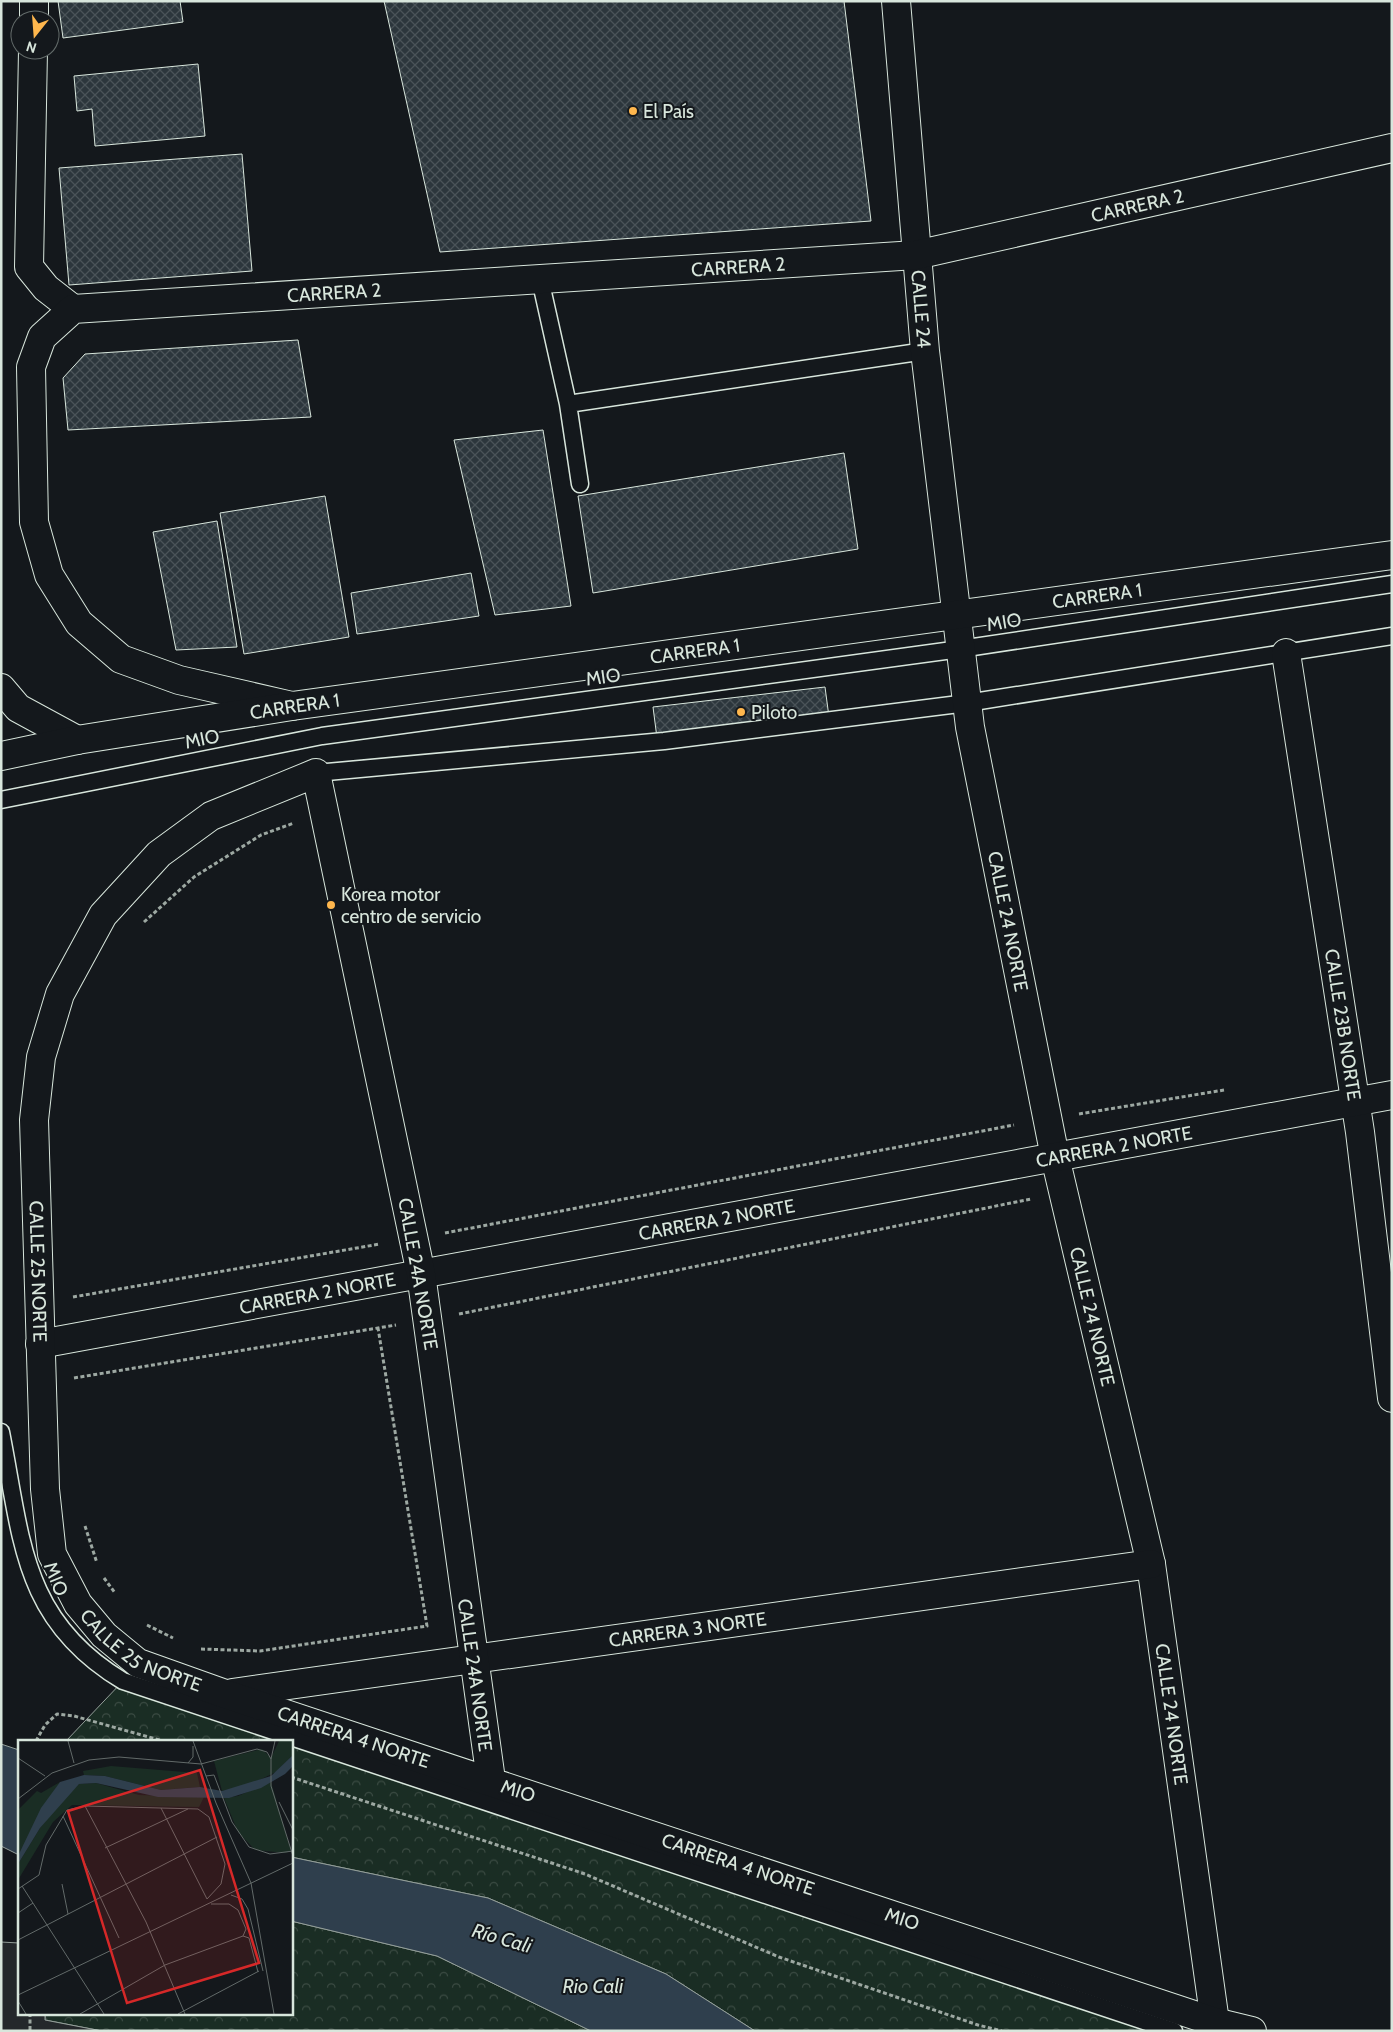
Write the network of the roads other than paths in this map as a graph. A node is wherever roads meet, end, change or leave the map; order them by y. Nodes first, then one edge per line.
1 (896, 1) edge
2 (33, 60) edge
3 (1392, 148) edge
4 (916, 255) junction
5 (540, 279) junction
6 (73, 309) junction
7 (925, 351) junction
8 (568, 404) junction
9 (580, 484) dead end
10 (1392, 555) edge
11 (1392, 584) edge
12 (956, 615) junction
13 (1392, 636) edge
14 (960, 649) junction
15 (1286, 653) junction
16 (1, 688) edge
17 (968, 703) junction
18 (292, 706) junction
19 (77, 740) junction
20 (1, 756) edge
21 (316, 773) junction
22 (1, 800) edge
23 (1392, 1095) edge
24 (1355, 1102) junction
25 (1055, 1157) junction
26 (421, 1274) junction
27 (40, 1344) junction
28 (1392, 1398) edge
29 (1, 1432) edge
30 (1151, 1564) junction
31 (472, 1659) junction
32 (225, 1694) junction
33 (491, 1780) junction
34 (1215, 2022) junction
35 (1174, 2031) edge
36 (1252, 2031) edge

1 - 4 street, CALLE 24
2 - 6 street
3 - 4 street, CARRERA 2
4 - 5 street, CARRERA 2
4 - 7 street, CALLE 24
5 - 6 street, CARRERA 2
5 - 8 lane
6 - 18 street
7 - 8 lane
7 - 12 street, CALLE 24
8 - 9 lane
10 - 12 street, CARRERA 1
11 - 14 lane, MIO
12 - 14 street, CALLE 24 NORTE
12 - 18 street, CARRERA 1
13 - 15 lane
14 - 17 street, CALLE 24 NORTE
14 - 22 lane, MIO
15 - 17 lane
15 - 24 street, CALLE 23B NORTE
16 - 19 street
17 - 21 lane
17 - 25 street, CALLE 24 NORTE
18 - 19 street, CARRERA 1
19 - 20 street, CARRERA 1
21 - 26 street, CALLE 24A NORTE
21 - 27 street, CALLE 25 NORTE
23 - 24 street, CARRERA 2 NORTE
24 - 25 street, CARRERA 2 NORTE
24 - 28 street, CALLE 23B NORTE
25 - 26 street, CARRERA 2 NORTE
25 - 30 street, CALLE 24 NORTE
26 - 27 street, CARRERA 2 NORTE
26 - 31 street, CALLE 24A NORTE
27 - 32 street, CALLE 25 NORTE
29 - 35 lane, MIO
30 - 31 street, CARRERA 3 NORTE
30 - 34 street, CALLE 24 NORTE
31 - 32 street, CARRERA 3 NORTE
31 - 33 street, CALLE 24A NORTE
32 - 33 street, CARRERA 4 NORTE
33 - 34 street, CARRERA 4 NORTE
34 - 36 street, CARRERA 4 NORTE

